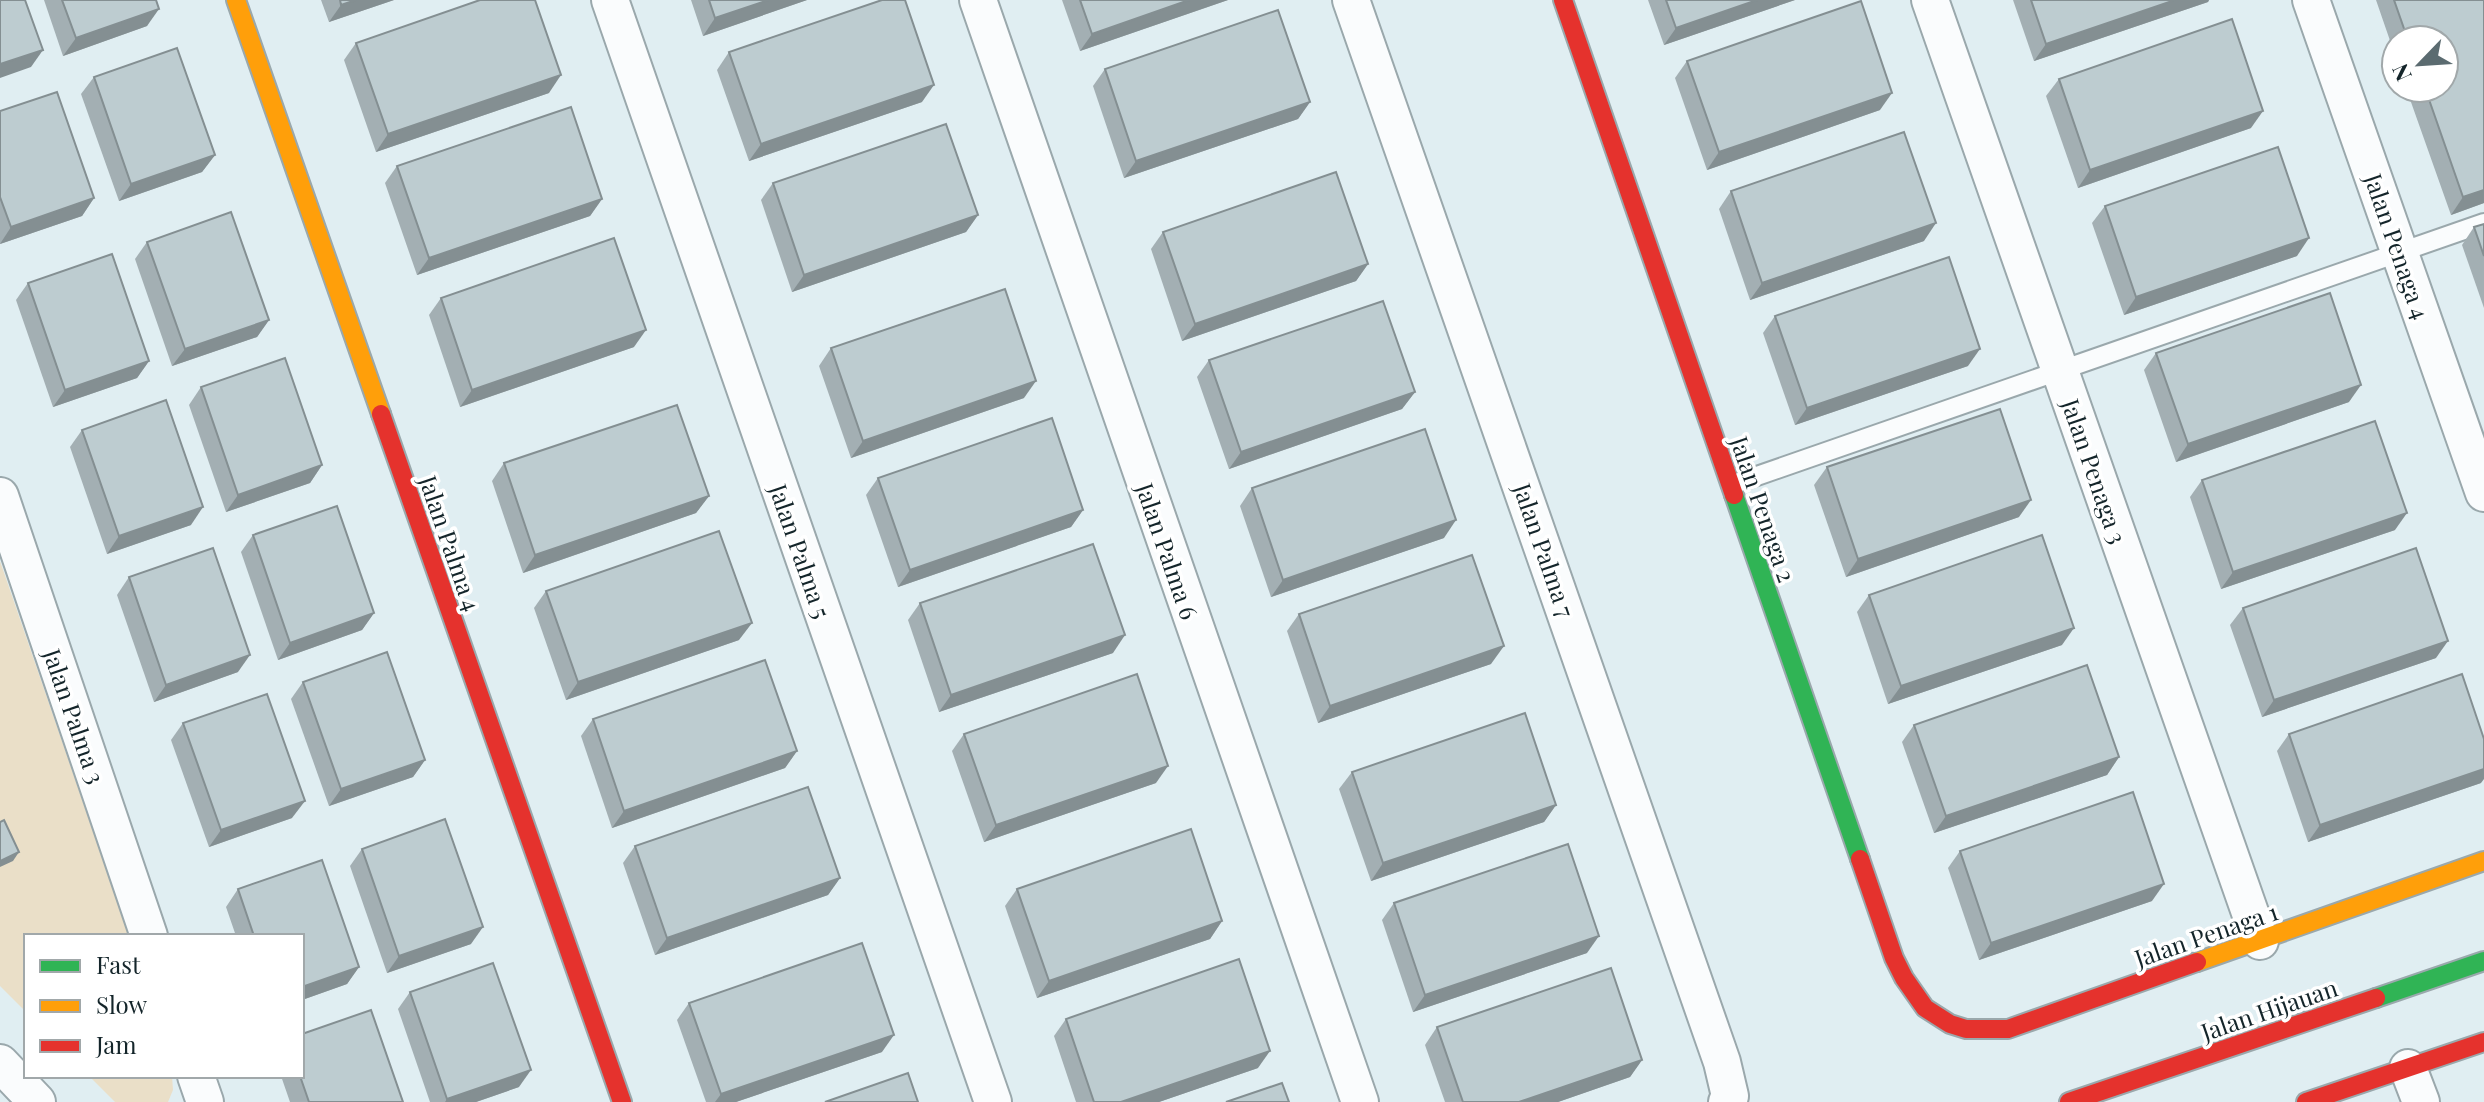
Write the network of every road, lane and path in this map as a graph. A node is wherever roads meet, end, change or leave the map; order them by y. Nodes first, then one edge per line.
1 (236, 0) edge
2 (610, 0) edge
3 (978, 0) edge
4 (1351, 0) edge
5 (1563, 0) edge
6 (1930, 0) edge
7 (2311, 0) edge
8 (2484, 223) edge
9 (2400, 252) junction
10 (2060, 370) junction
11 (1731, 485) junction
12 (2484, 493) edge
13 (0, 496) edge
14 (2484, 861) edge
15 (148, 934) edge
16 (2260, 941) junction
17 (2484, 961) edge
18 (1940, 1021) joint
19 (2484, 1042) edge
20 (0, 1063) edge
21 (2408, 1068) junction
22 (197, 1078) edge
23 (37, 1102) edge
24 (205, 1102) edge
25 (622, 1102) edge
26 (993, 1102) edge
27 (1360, 1102) edge
28 (1727, 1102) edge
29 (2069, 1102) edge
30 (2308, 1102) edge
31 (2421, 1102) edge

1 - 25 street, Jalan Palma 4
2 - 26 street, Jalan Palma 5
3 - 27 street, Jalan Palma 6
4 - 28 street, Jalan Palma 7
5 - 11 street, Jalan Penaga 2
6 - 10 street, Jalan Penaga 3
7 - 9 street, Jalan Penaga 4
8 - 9 lane
9 - 10 lane
9 - 12 street, Jalan Penaga 4
10 - 11 lane
10 - 16 street, Jalan Penaga 3
11 - 18 street, Jalan Penaga 2
13 - 15 street, Jalan Palma 3
14 - 16 street, Jalan Penaga 1
16 - 18 street, Jalan Penaga 1
17 - 29 street, Jalan Hijauan
19 - 21 street
20 - 23 street
21 - 30 street
21 - 31 street
22 - 24 street

